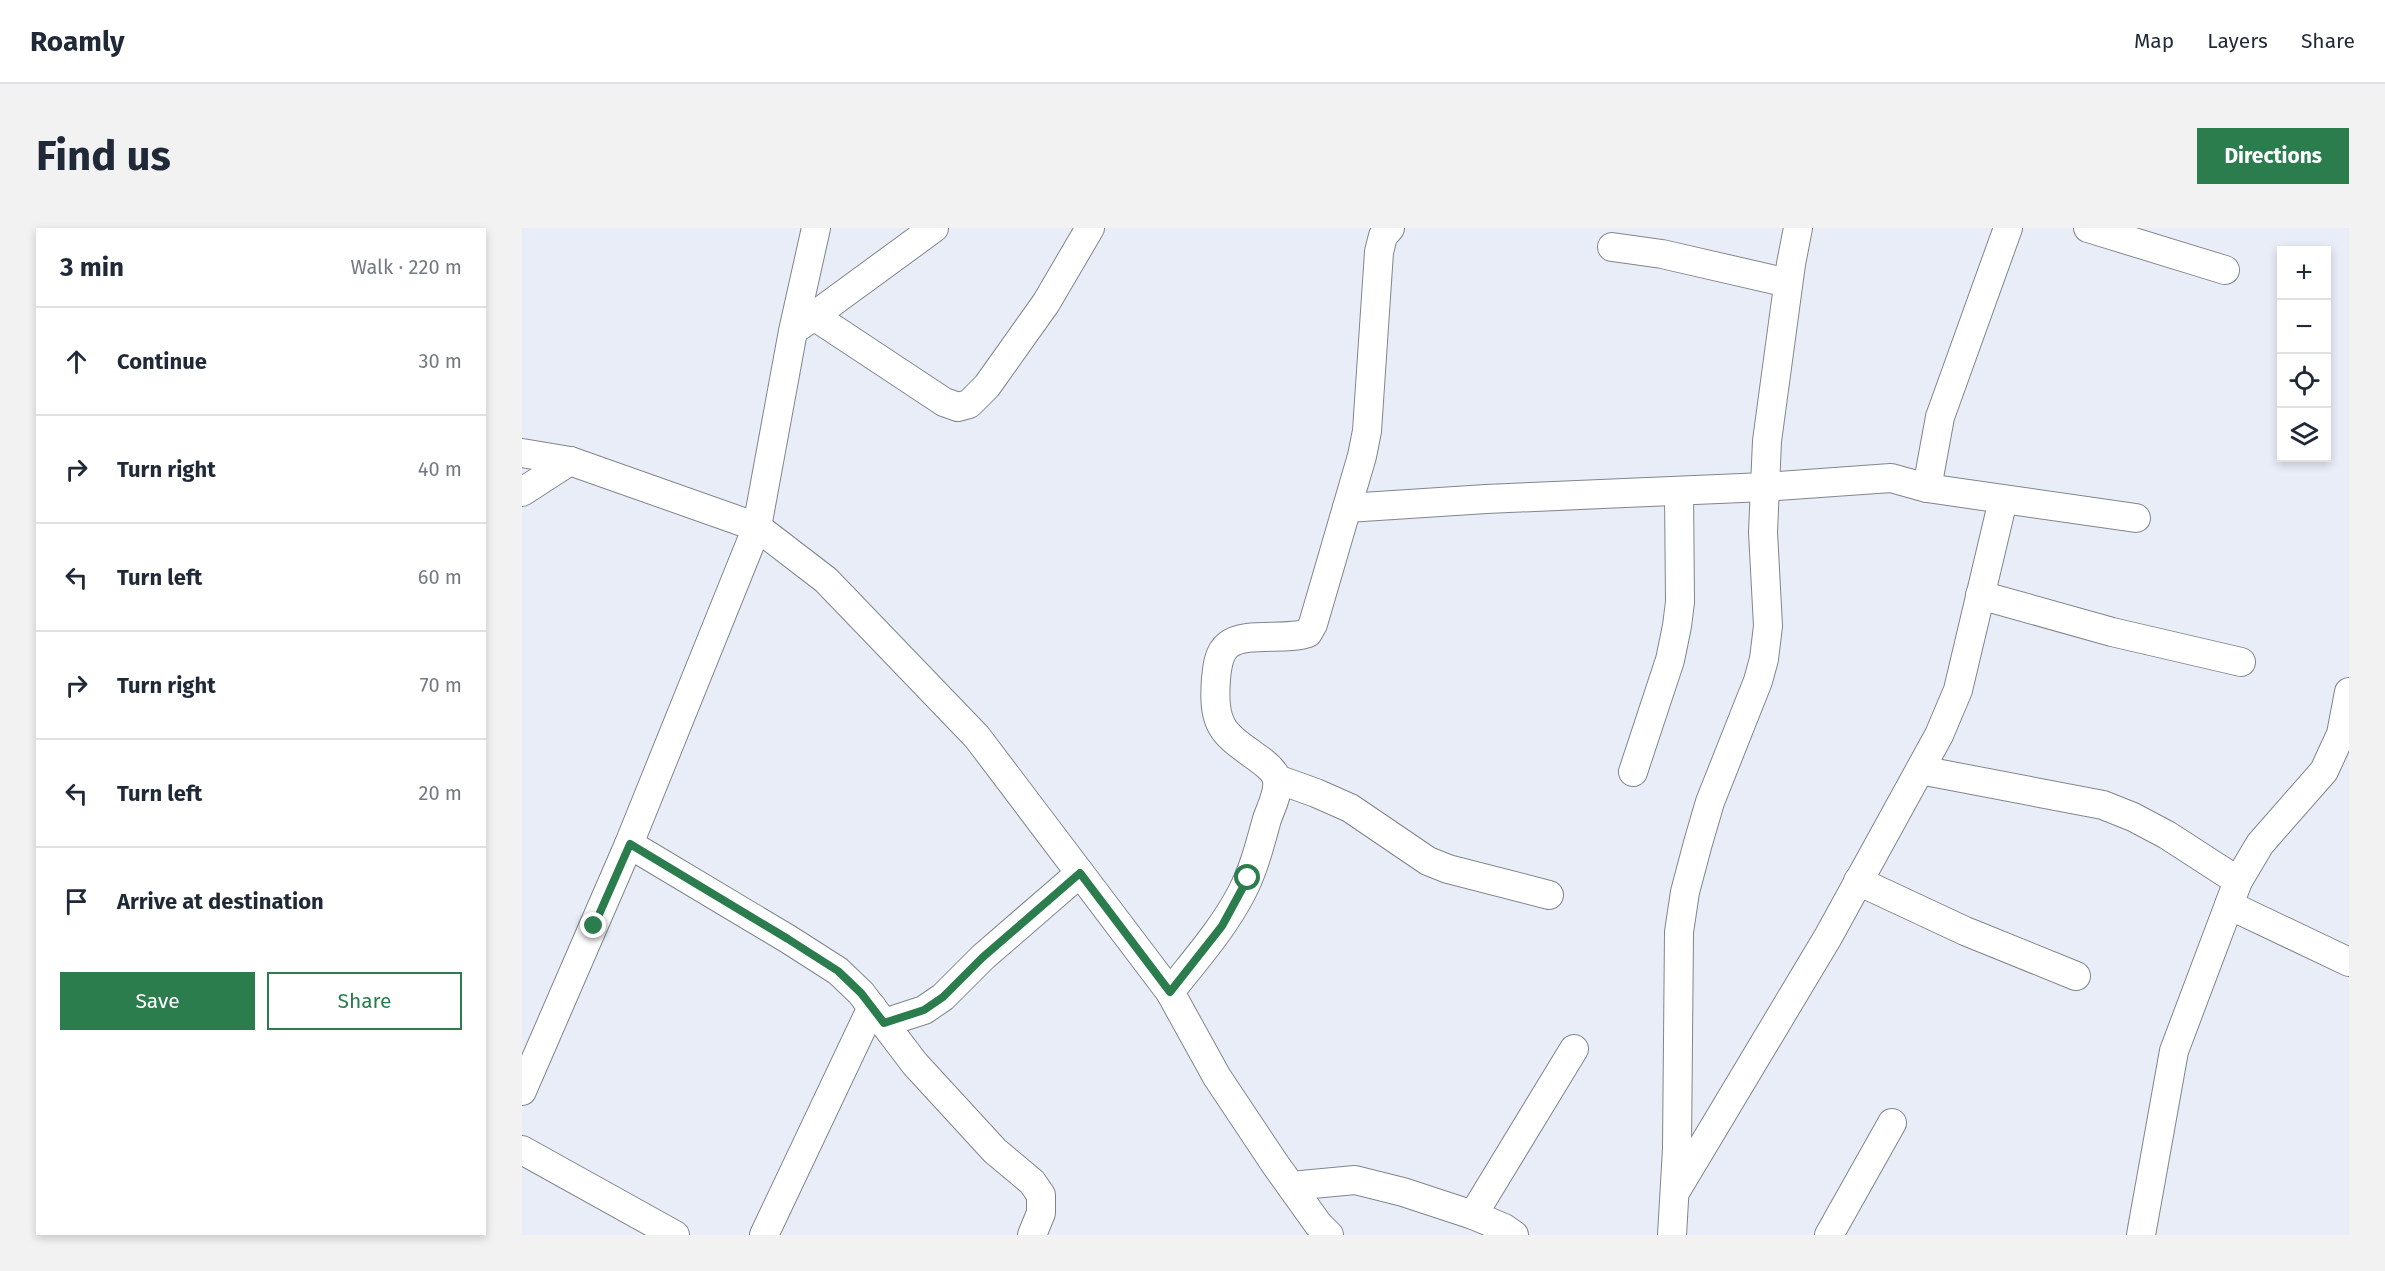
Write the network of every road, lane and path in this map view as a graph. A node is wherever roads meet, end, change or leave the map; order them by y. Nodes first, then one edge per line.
1 (816, 228) edge
2 (934, 228) edge
3 (1090, 228) edge
4 (1798, 228) edge
5 (2008, 228) edge
6 (2088, 228) edge
7 (1378, 231) edge
8 (1612, 247) dead end
9 (2225, 270) dead end
10 (1788, 283) junction
11 (804, 324) junction
12 (522, 453) edge
13 (570, 461) junction
14 (1765, 488) junction
15 (1927, 489) junction
16 (1679, 491) junction
17 (522, 492) edge
18 (2002, 500) junction
19 (1347, 508) junction
20 (2136, 518) dead end
21 (757, 527) junction
22 (1980, 596) junction
23 (2241, 662) dead end
24 (2349, 692) edge
25 (1920, 770) junction
26 (1634, 772) dead end
27 (1277, 779) junction
28 (630, 844) junction
29 (1080, 873) junction
30 (1858, 881) junction
31 (2233, 893) junction
32 (1549, 895) dead end
33 (2349, 962) edge
34 (2076, 976) dead end
35 (1170, 992) junction
36 (878, 1015) junction
37 (1574, 1049) dead end
38 (522, 1091) edge
39 (1892, 1123) dead end
40 (522, 1150) edge
41 (1291, 1186) junction
42 (1674, 1194) junction
43 (1473, 1215) junction
44 (675, 1235) edge
45 (764, 1235) edge
46 (1032, 1235) edge
47 (1329, 1235) edge
48 (1514, 1235) edge
49 (1672, 1235) edge
50 (1828, 1235) edge
51 (2141, 1235) edge

1 - 11 street
2 - 11 street
3 - 11 street
4 - 10 street
5 - 15 street
6 - 9 street
7 - 19 street
8 - 10 street
10 - 14 street
11 - 21 street
12 - 13 street
13 - 17 street
13 - 21 street
14 - 15 street
14 - 16 street
14 - 42 street
15 - 18 street
16 - 19 street
16 - 26 street
18 - 20 street
18 - 22 street
19 - 27 street
21 - 28 street
21 - 29 street
22 - 23 street
22 - 25 street
24 - 31 street
25 - 30 street
25 - 31 street
27 - 32 street
27 - 35 street
28 - 36 street
28 - 38 street
29 - 35 street
29 - 36 street
30 - 34 street
30 - 42 street
31 - 33 street
31 - 51 street
35 - 41 street
36 - 45 street
36 - 46 street
37 - 43 street
39 - 50 street
40 - 44 street
41 - 43 street
41 - 47 street
42 - 49 street
43 - 48 street

